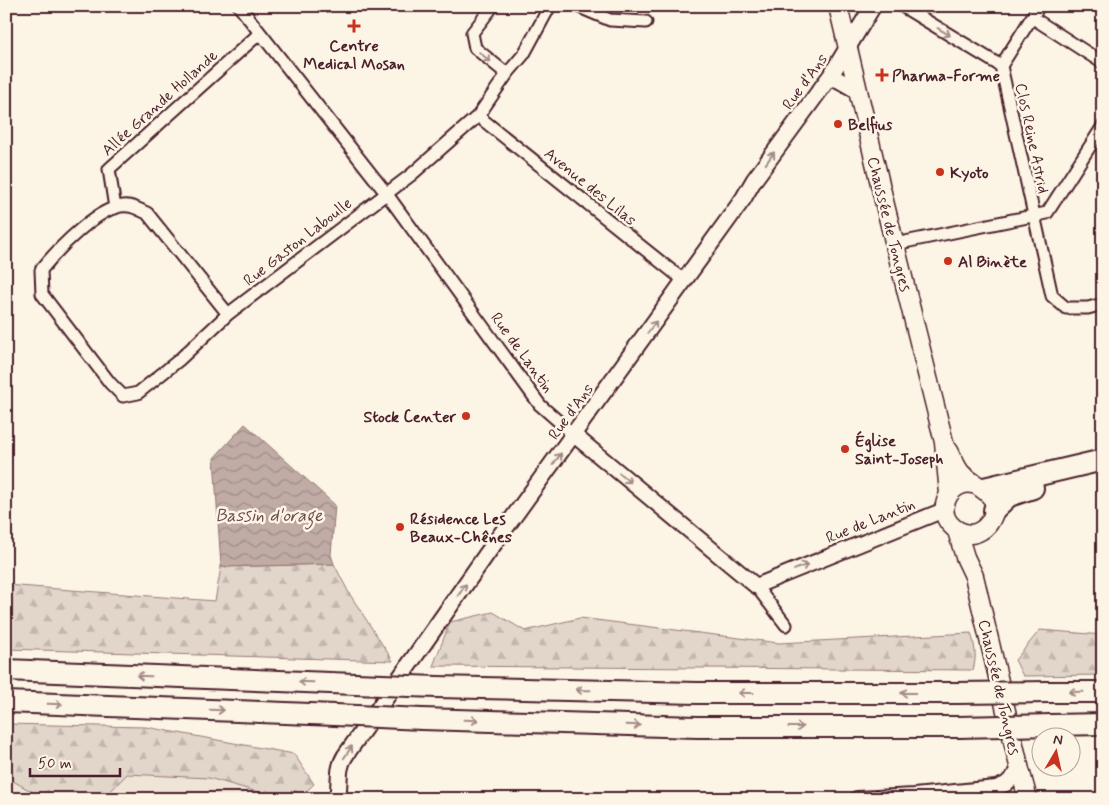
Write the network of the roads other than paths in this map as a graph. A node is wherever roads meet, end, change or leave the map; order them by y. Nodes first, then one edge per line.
1 (239, 6) edge
2 (493, 6) edge
3 (550, 6) edge
4 (577, 6) edge
5 (838, 6) edge
6 (873, 6) edge
7 (902, 6) edge
8 (1040, 6) edge
9 (1033, 18) junction
10 (646, 22) dead end
11 (260, 33) junction
12 (848, 49) junction
13 (1103, 63) edge
14 (1000, 66) junction
15 (507, 74) junction
16 (828, 79) junction
17 (858, 91) junction
18 (478, 116) junction
19 (1103, 126) edge
20 (386, 193) junction
21 (116, 208) junction
22 (1033, 216) junction
23 (895, 244) junction
24 (685, 280) junction
25 (1103, 304) edge
26 (228, 314) junction
27 (574, 436) junction
28 (944, 442) junction
29 (1103, 460) edge
30 (1103, 471) edge
31 (981, 487) junction
32 (947, 502) junction
33 (994, 510) junction
34 (957, 531) junction
35 (978, 532) junction
36 (974, 576) junction
37 (756, 586) junction
38 (786, 625) dead end
39 (6, 670) edge
40 (1103, 692) edge
41 (6, 702) edge
42 (1103, 724) edge
43 (1020, 770) junction
44 (939, 796) edge
45 (339, 799) edge
46 (857, 799) edge
47 (1028, 799) edge

1 - 11 street, Rue de Lantin
2 -> 15 street
3 - 15 street
4 - 10 street
5 - 12 main road, Chaussée de Tongres
6 - 12 main road, Rue d'Ans
7 -> 14 street, Clos Reine Astrid
8 - 9 street, Clos Reine Astrid
9 - 13 street
9 - 14 street, Clos Reine Astrid
11 - 20 street, Rue de Lantin
11 - 21 street, Allée Grande Hollande
12 - 16 main road, Rue d'Ans
12 - 17 main road, Chaussée de Tongres
14 - 22 street, Clos Reine Astrid
15 - 18 street
16 - 17 main road
24 -> 16 main road, Rue d'Ans
17 - 23 main road, Chaussée de Tongres
18 - 20 street
18 - 24 street, Avenue des Lilas
19 - 22 street, Clos Reine Astrid
20 - 26 street, Rue Gaston Laboulle
20 - 27 street, Rue de Lantin
21 - 26 street
21 - 26 street, Rue Gaston Laboulle
22 - 23 street, Clos Reine Astrid
22 - 25 street, Clos Reine Astrid
23 - 28 main road, Chaussée de Tongres
27 -> 24 main road, Rue d'Ans
27 -> 37 street, Rue de Lantin
45 -> 27 main road, Rue d'Ans
28 - 31 main road, Chaussée de Tongres
28 - 32 main road, Chaussée de Tongres
29 - 31 highway
30 - 33 highway
31 - 32 main road
31 - 33 main road, Chaussée de Tongres
32 - 34 main road, Chaussée de Tongres
37 -> 32 street, Rue de Lantin
33 - 35 main road
34 - 35 main road
34 - 36 main road, Chaussée de Tongres
35 - 36 main road, Chaussée de Tongres
36 - 43 main road, Chaussée de Tongres
37 - 38 street
40 -> 39 highway, bridge
41 -> 42 highway, bridge
43 - 44 street
43 - 47 main road, Chaussée de Tongres
44 - 46 street

